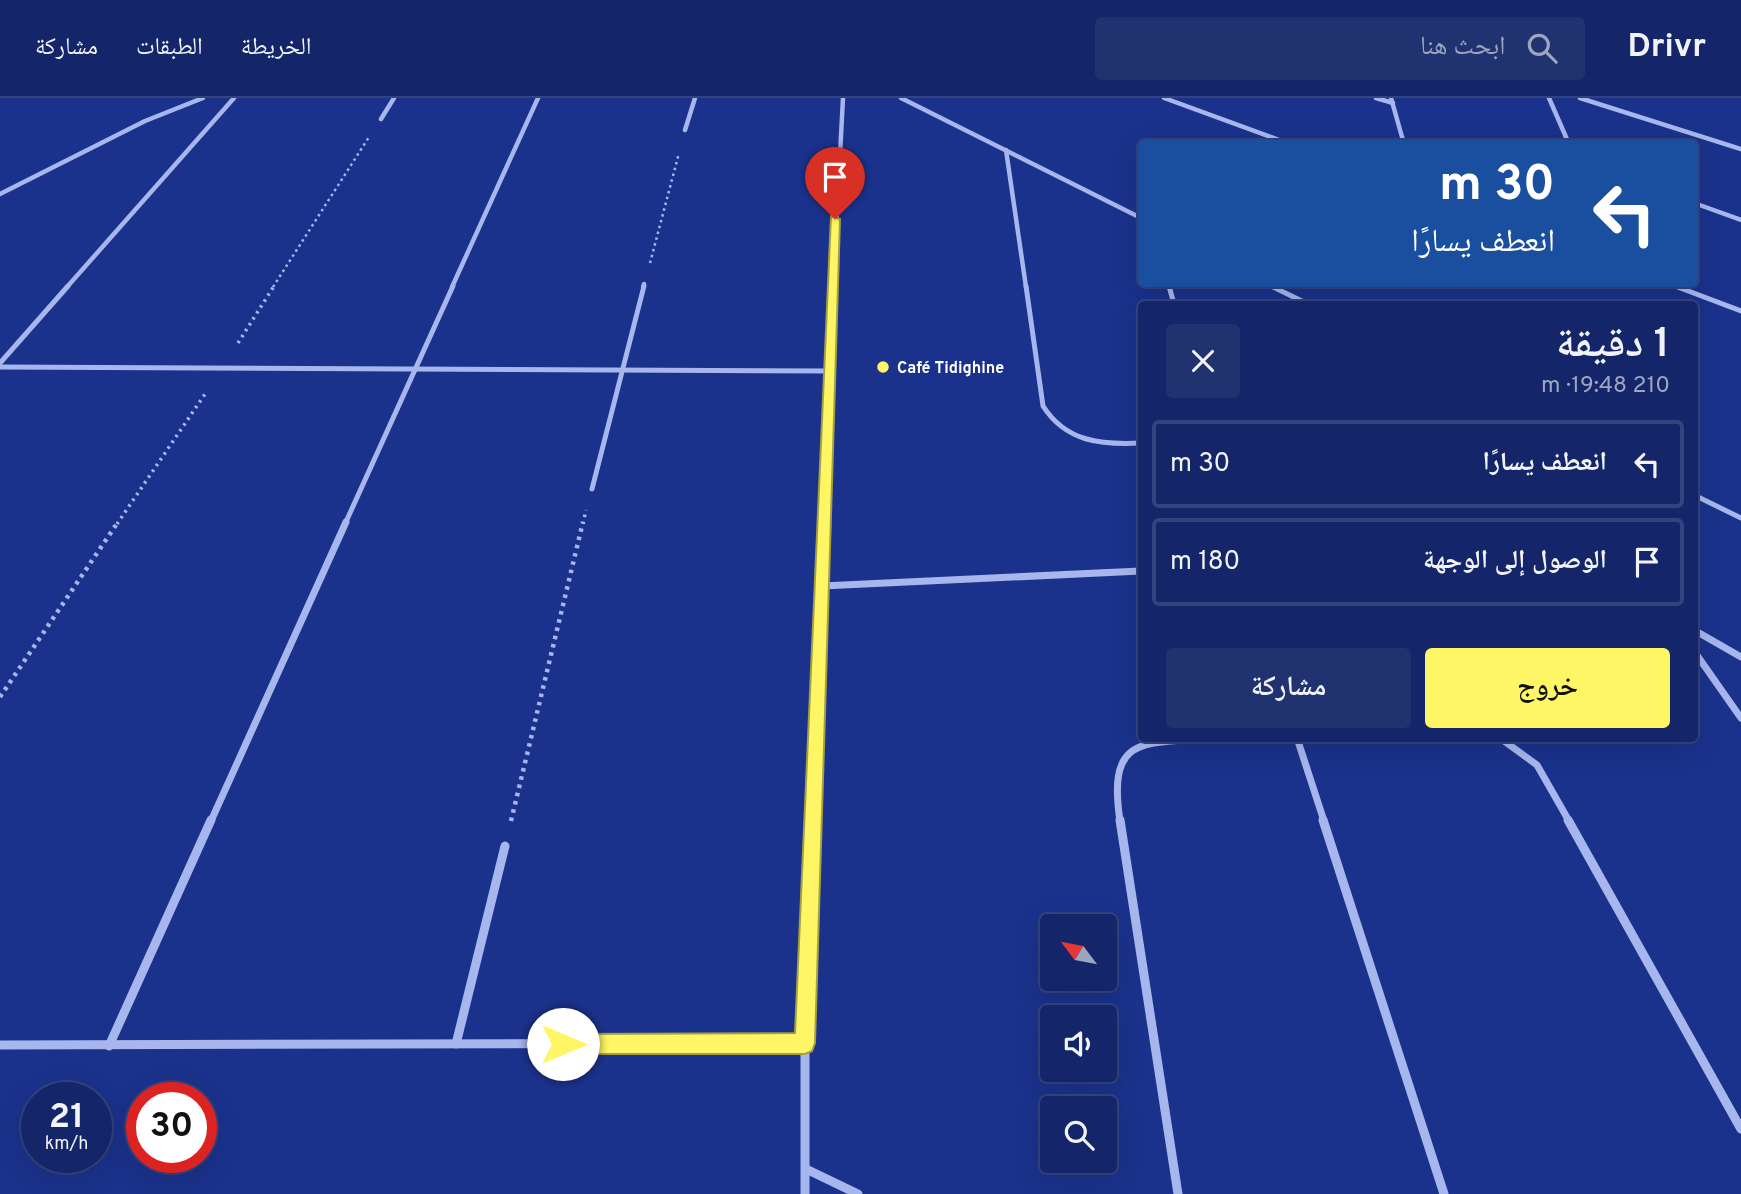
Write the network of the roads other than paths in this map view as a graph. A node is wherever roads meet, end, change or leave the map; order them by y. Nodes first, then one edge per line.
1 (203, 98) edge
2 (234, 98) edge
3 (394, 98) edge
4 (538, 98) edge
5 (695, 98) edge
6 (843, 98) edge
7 (901, 98) edge
8 (1164, 98) edge
9 (1376, 98) edge
10 (1549, 98) edge
11 (1580, 98) edge
12 (1392, 101) edge
13 (381, 119) road end
14 (685, 130) road end
15 (1279, 140) edge
16 (1403, 140) edge
17 (1567, 140) edge
18 (1741, 149) edge
19 (1006, 150) junction
20 (0, 194) edge
21 (1698, 204) edge
22 (1138, 216) edge
23 (1741, 220) edge
24 (644, 284) road end
25 (1274, 287) edge
26 (1679, 287) edge
27 (1302, 301) edge
28 (1741, 311) edge
29 (0, 365) edge
30 (417, 370) junction
31 (622, 371) junction
32 (830, 371) junction
33 (1138, 443) edge
34 (592, 489) road end
35 (1698, 497) edge
36 (1741, 518) edge
37 (1138, 571) edge
38 (822, 586) junction
39 (1698, 632) edge
40 (1698, 657) edge
41 (1741, 657) edge
42 (1741, 718) edge
43 (1170, 742) edge
44 (1298, 742) edge
45 (1507, 742) edge
46 (505, 846) road end
47 (805, 1043) junction
48 (456, 1044) junction
49 (0, 1045) edge
50 (109, 1046) junction
51 (1741, 1129) edge
52 (806, 1169) junction
53 (805, 1194) edge
54 (858, 1194) edge
55 (1178, 1194) edge
56 (1444, 1194) edge

1 - 20 street
2 - 29 street
3 - 13 street
4 - 30 street
5 - 14 street
6 - 32 street
7 - 19 street
8 - 15 street
9 - 12 street
10 - 17 street
11 - 18 street
12 - 16 street
19 - 22 street
19 - 33 street
21 - 23 street
24 - 31 street
25 - 27 street
26 - 28 street
29 - 30 street
30 - 31 street
30 - 50 street
31 - 32 street
31 - 34 street
32 - 38 street
35 - 36 street
37 - 38 street
38 - 47 street
39 - 41 street
40 - 42 street
43 - 55 street
44 - 56 street
45 - 51 street
46 - 48 street
47 - 48 street
47 - 52 street
48 - 50 street
49 - 50 street
52 - 53 street
52 - 54 street

